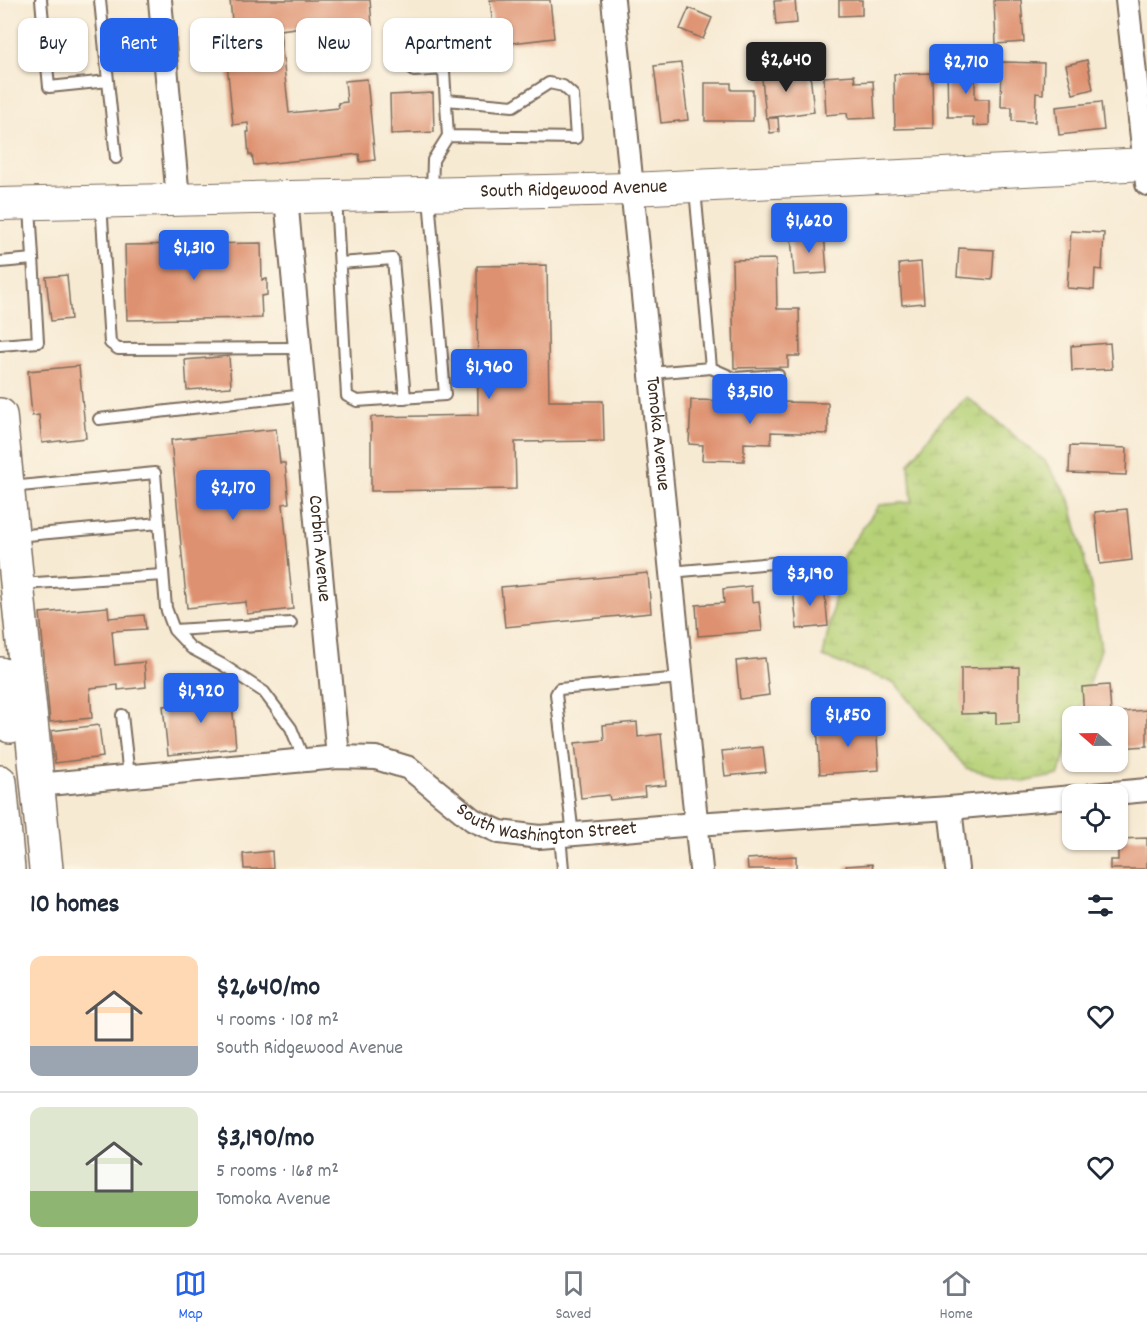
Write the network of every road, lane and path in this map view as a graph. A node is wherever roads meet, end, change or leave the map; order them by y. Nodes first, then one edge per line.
1 (41, 0) edge
2 (100, 0) edge
3 (160, 0) edge
4 (613, 0) edge
5 (1127, 0) edge
6 (445, 72) edge
7 (108, 81) junction
8 (446, 100) junction
9 (448, 136) junction
10 (116, 158) dead end
11 (1146, 171) edge
12 (694, 186) junction
13 (631, 189) junction
14 (431, 194) junction
15 (336, 197) junction
16 (286, 198) junction
17 (178, 199) junction
18 (100, 200) junction
19 (15, 203) edge
20 (33, 259) junction
21 (0, 262) edge
22 (340, 263) junction
23 (0, 345) edge
24 (300, 348) junction
25 (711, 368) junction
26 (650, 373) junction
27 (778, 375) dead end
28 (304, 395) junction
29 (405, 398) junction
30 (0, 415) edge
31 (99, 419) dead end
32 (8, 488) junction
33 (159, 523) junction
34 (12, 537) junction
35 (772, 563) dead end
36 (670, 572) junction
37 (163, 575) junction
38 (17, 584) junction
39 (291, 623) dead end
40 (174, 630) junction
41 (0, 674) edge
42 (681, 678) junction
43 (122, 715) dead end
44 (338, 757) junction
45 (304, 760) junction
46 (129, 776) junction
47 (0, 782) edge
48 (37, 785) junction
49 (0, 789) edge
50 (1147, 790) edge
51 (1128, 792) edge
52 (1062, 798) edge
53 (950, 808) junction
54 (695, 824) junction
55 (566, 835) junction
56 (8, 869) edge
57 (25, 869) edge
58 (46, 869) edge
59 (563, 869) edge
60 (701, 869) edge
61 (957, 869) edge

1 - 7 lane
2 - 7 lane
3 - 17 street
4 - 13 street, Tomoka Avenue
5 - 11 street
6 - 8 lane
7 - 10 lane
8 - 9 lane
8 - 9 lane
9 - 14 lane
11 - 12 street, South Ridgewood Avenue
12 - 13 street, South Ridgewood Avenue
12 - 25 lane
13 - 14 street, South Ridgewood Avenue
13 - 26 street, Tomoka Avenue
14 - 15 street, South Ridgewood Avenue
14 - 29 lane
15 - 16 street, South Ridgewood Avenue
15 - 22 lane
16 - 17 street, South Ridgewood Avenue
16 - 24 street, Corbin Avenue
17 - 18 street, South Ridgewood Avenue
18 - 19 street, South Ridgewood Avenue
18 - 24 lane
19 - 20 lane
20 - 21 lane
20 - 23 lane
22 - 29 lane
22 - 29 lane
24 - 28 street, Corbin Avenue
25 - 26 lane
25 - 27 lane
26 - 36 street, Tomoka Avenue
28 - 31 lane
28 - 44 street, Corbin Avenue
30 - 32 main road
32 - 33 lane
32 - 34 main road
33 - 34 lane
33 - 37 lane
34 - 38 main road
35 - 36 lane
36 - 42 street, Tomoka Avenue
37 - 38 lane
37 - 40 lane
38 - 48 main road
39 - 40 lane
40 - 45 lane
41 - 48 main road
42 - 54 street, Tomoka Avenue
42 - 55 lane
43 - 46 lane
44 - 45 street, South Washington Street
44 - 55 street, South Washington Street
45 - 46 street, South Washington Street
46 - 48 street, South Washington Street
47 - 49 main road
48 - 58 main road
49 - 56 main road
49 - 57 main road
50 - 51 street
52 - 53 street, South Washington Street
53 - 54 street, South Washington Street
53 - 61 street
54 - 55 street, South Washington Street
54 - 60 street, Tomoka Avenue
55 - 59 lane

